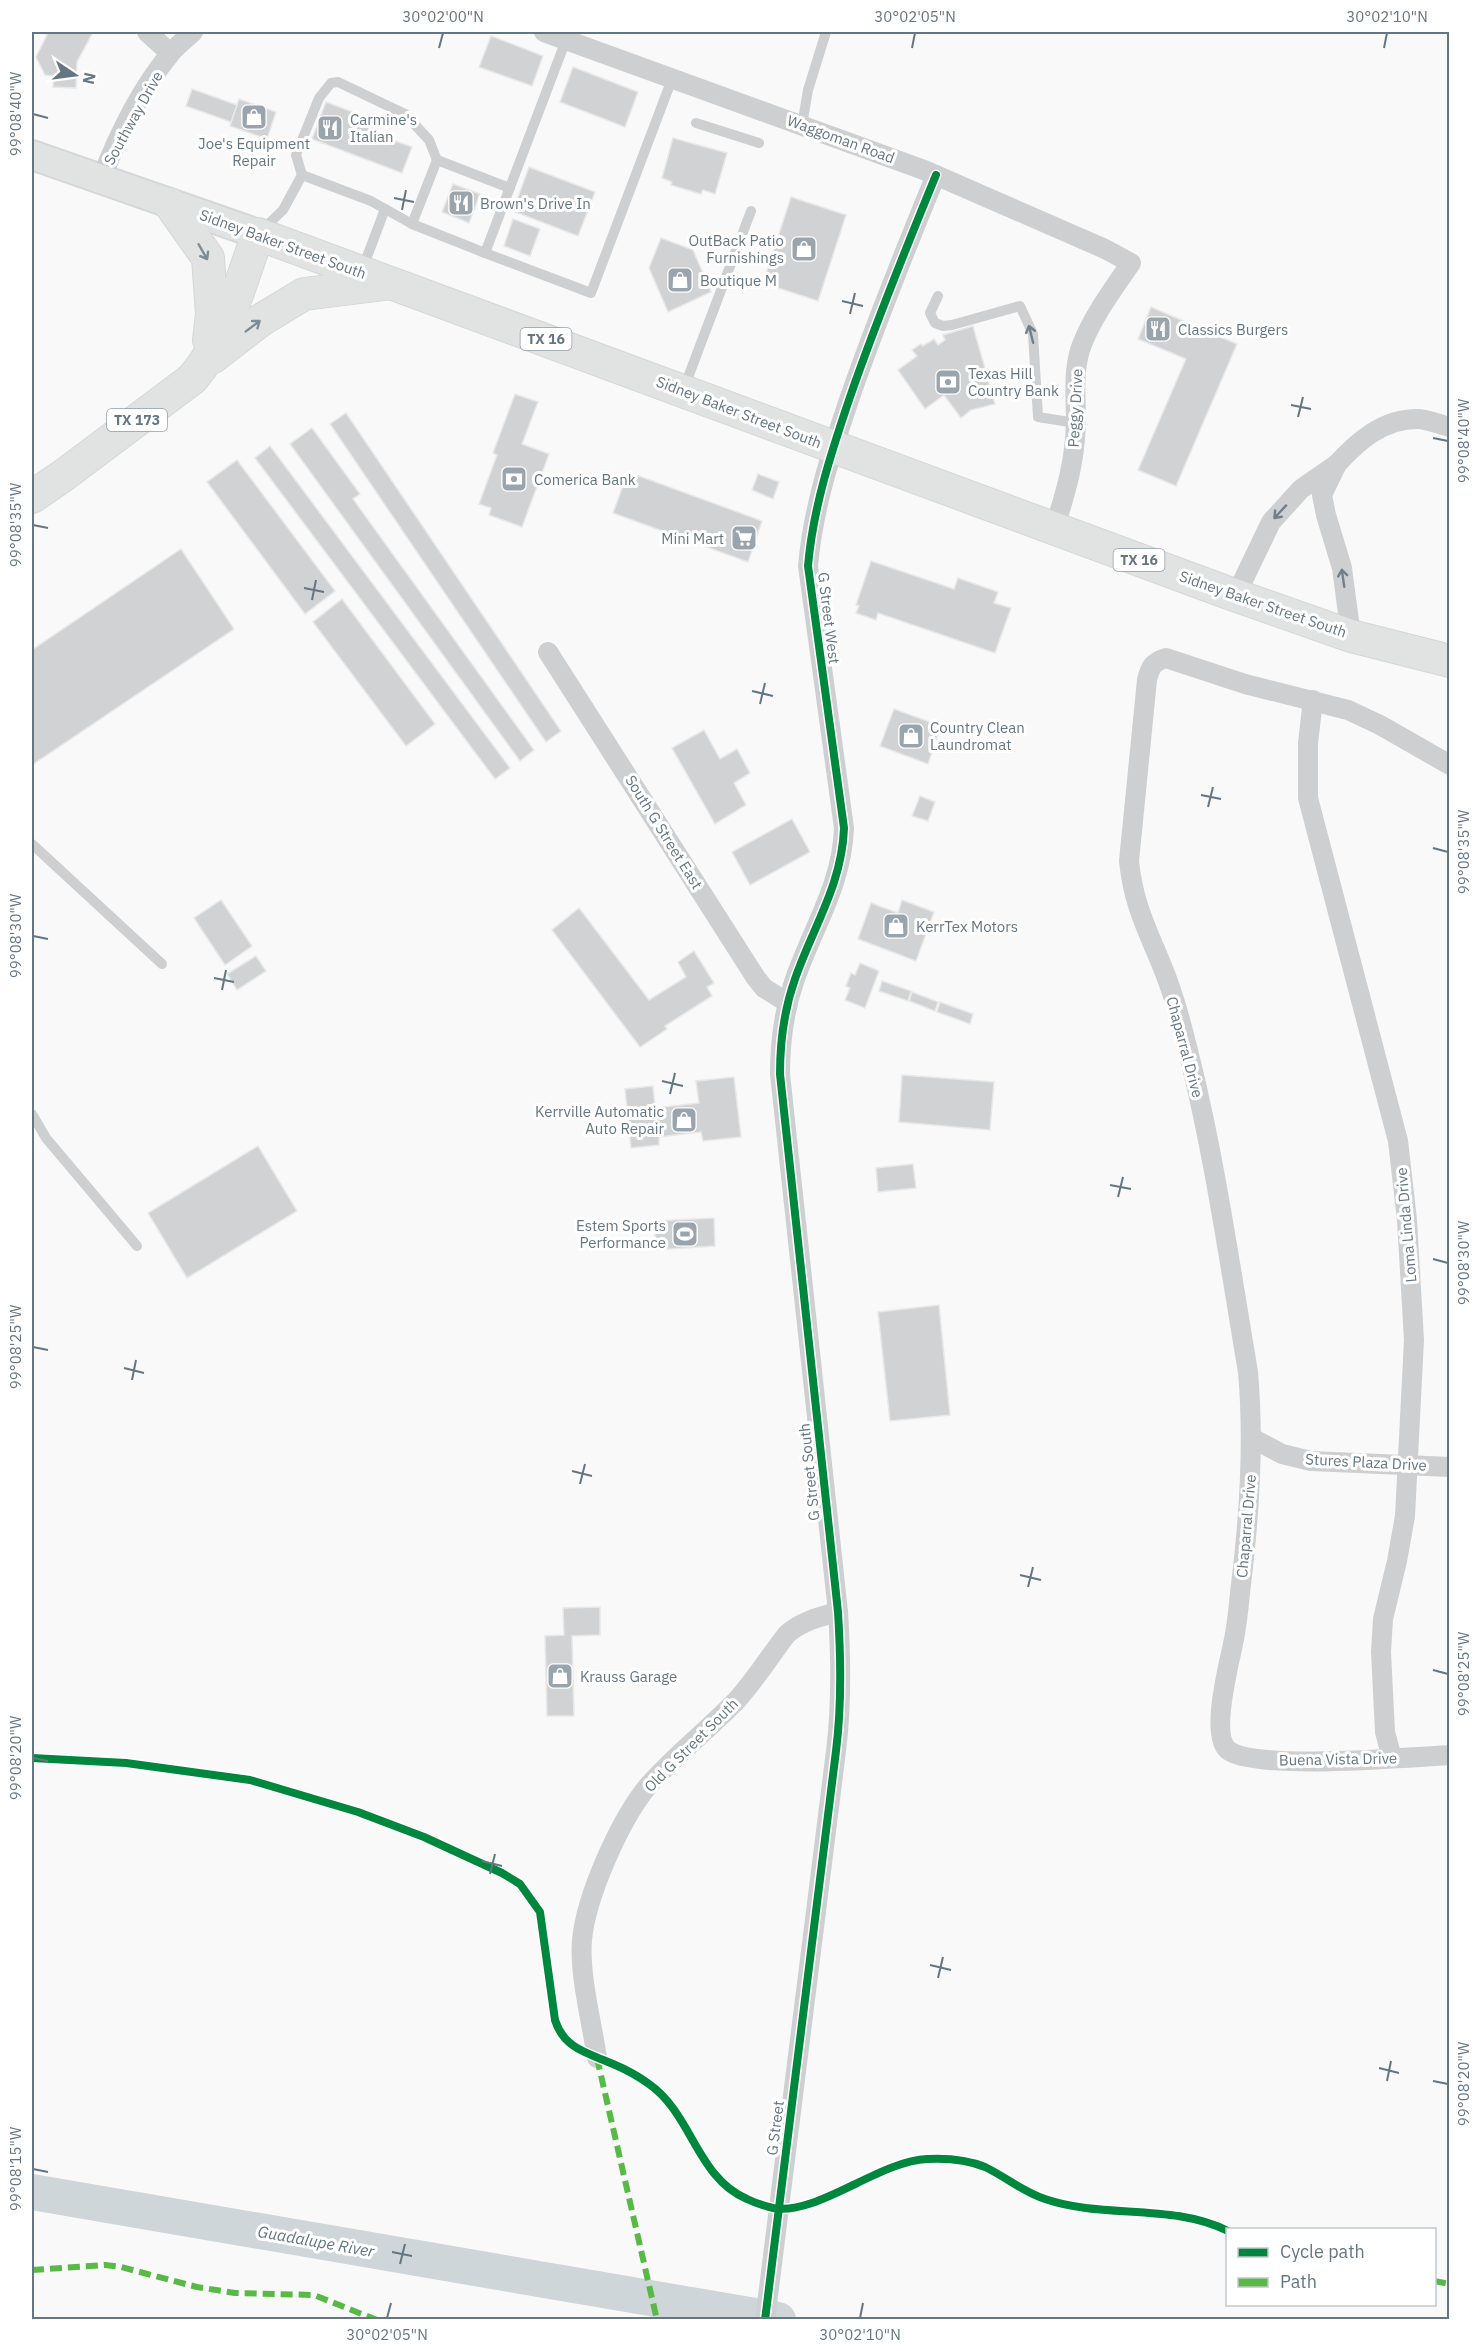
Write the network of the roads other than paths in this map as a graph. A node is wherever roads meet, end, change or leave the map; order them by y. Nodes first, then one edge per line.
1 (147, 32) edge
2 (194, 32) edge
3 (544, 32) edge
4 (826, 32) edge
5 (566, 40) junction
6 (170, 53) junction
7 (672, 79) junction
8 (696, 123) dead end
9 (802, 125) junction
10 (759, 143) dead end
11 (32, 154) edge
12 (437, 159) junction
13 (936, 174) junction
14 (302, 175) junction
15 (101, 180) junction
16 (510, 188) junction
17 (170, 204) junction
18 (385, 209) junction
19 (751, 211) dead end
20 (412, 224) junction
21 (258, 234) junction
22 (485, 253) junction
23 (1131, 263) joint
24 (358, 279) junction
25 (938, 296) dead end
26 (207, 362) junction
27 (683, 390) junction
28 (1076, 423) junction
29 (1449, 427) edge
30 (833, 448) junction
31 (1337, 464) junction
32 (32, 497) edge
33 (1054, 529) junction
34 (1236, 595) junction
35 (1351, 636) junction
36 (548, 652) dead end
37 (1449, 662) edge
38 (1313, 700) junction
39 (1449, 765) edge
40 (32, 844) edge
41 (162, 964) dead end
42 (788, 1003) junction
43 (32, 1114) edge
44 (137, 1246) dead end
45 (1251, 1438) junction
46 (1408, 1465) junction
47 (1449, 1467) edge
48 (838, 1612) junction
49 (1228, 1750) joint
50 (1449, 1755) edge
51 (1392, 1758) junction
52 (813, 1939) joint
53 (597, 2058) dead end
54 (765, 2319) edge

1 - 6 street
2 - 6 street, Southway Drive
3 - 5 street, Waggoman Road
4 - 9 lane
5 - 7 street, Waggoman Road
5 - 16 lane
6 - 15 street, Southway Drive
7 - 9 street, Waggoman Road
7 - 22 lane
8 - 10 lane
9 - 13 street, Waggoman Road
11 - 15 main road, Sidney Baker Street South
12 - 14 lane
12 - 16 lane
12 - 20 lane
13 - 23 street, Waggoman Road
13 - 30 street, G Street West
14 - 18 lane
14 - 21 lane
15 - 17 main road, Sidney Baker Street South
16 - 22 lane
17 - 21 main road, Sidney Baker Street South
17 -> 26 main road
18 - 20 lane
18 - 24 lane
19 - 27 lane
20 - 22 lane
21 - 24 main road, Sidney Baker Street South
21 - 26 main road, TX 173
23 - 28 street, Peggy Drive
26 -> 24 main road
24 - 27 main road, Sidney Baker Street South / TX 16
28 -> 25 lane
26 - 32 main road, TX 173
27 - 30 main road, Sidney Baker Street South / TX 16
28 - 33 street, Peggy Drive
29 - 31 street
30 - 33 main road, Sidney Baker Street South / TX 16
30 - 42 street, G Street West
31 -> 34 street
35 -> 31 street
33 - 34 main road, Sidney Baker Street South / TX 16
34 - 35 main road, Sidney Baker Street South / TX 16
35 - 37 main road, Sidney Baker Street South / TX 16
36 - 42 street, South G Street East
38 - 39 street, Chaparral Drive
38 - 45 street, Chaparral Drive
38 - 46 street, Loma Linda Drive
40 - 41 lane
42 - 48 street, G Street South
43 - 44 lane
45 - 46 street, Stures Plaza Drive
45 - 49 street, Chaparral Drive
46 - 47 street, Stures Plaza Drive
46 - 51 street, Loma Linda Drive
48 - 52 street, G Street South
48 - 53 street, Old G Street South
49 - 51 street, Buena Vista Drive
50 - 51 street, Buena Vista Drive
52 - 54 street, G Street

